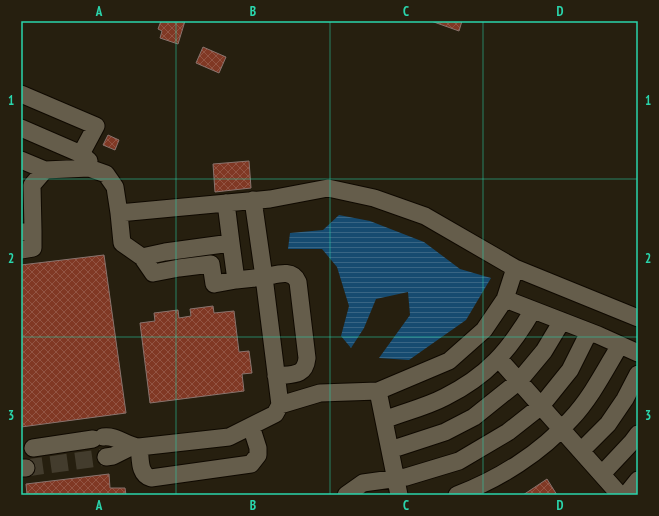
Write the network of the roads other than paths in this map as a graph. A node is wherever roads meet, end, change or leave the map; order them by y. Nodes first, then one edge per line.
1 (21, 94) edge
2 (21, 128) edge
3 (81, 154) junction
4 (21, 160) edge
5 (45, 170) junction
6 (99, 172) junction
7 (253, 200) junction
8 (226, 203) junction
9 (27, 212) edge
10 (119, 213) junction
11 (27, 232) edge
12 (231, 244) junction
13 (21, 250) edge
14 (142, 257) junction
15 (515, 268) junction
16 (264, 277) junction
17 (236, 280) junction
18 (505, 299) junction
19 (533, 310) junction
20 (638, 318) edge
21 (562, 321) junction
22 (589, 332) junction
23 (620, 346) junction
24 (638, 353) edge
25 (499, 359) junction
26 (638, 374) edge
27 (276, 376) junction
28 (519, 382) junction
29 (378, 391) junction
30 (280, 405) junction
31 (541, 406) junction
32 (384, 420) junction
33 (251, 426) junction
34 (562, 429) junction
35 (638, 434) edge
36 (136, 446) junction
37 (25, 449) edge
38 (390, 450) junction
39 (581, 451) junction
40 (106, 457) tunnel mouth
41 (602, 474) junction
42 (395, 478) junction
43 (638, 480) edge
44 (346, 495) edge
45 (399, 495) edge
46 (457, 495) edge
47 (620, 495) edge
48 (626, 495) edge

1 - 3 lane
2 - 3 lane
3 - 6 lane
4 - 5 lane
5 - 6 lane
5 - 9 lane
6 - 10 lane
7 - 8 lane
7 - 15 lane
7 - 16 lane
8 - 10 lane
8 - 12 lane
9 - 11 lane
10 - 14 lane
11 - 13 lane
12 - 14 lane
12 - 17 lane
14 - 17 lane
15 - 18 lane
15 - 20 lane
16 - 17 lane
16 - 27 lane
16 - 27 lane
18 - 19 lane
18 - 29 lane
19 - 21 lane
19 - 25 lane
21 - 22 lane
21 - 28 lane
22 - 23 lane
22 - 31 lane
23 - 24 lane
23 - 34 lane
25 - 28 lane
25 - 32 lane
26 - 39 lane
27 - 30 lane
28 - 31 lane
28 - 38 lane
29 - 30 lane
29 - 32 lane
30 - 33 lane
31 - 34 lane
31 - 42 lane
32 - 38 lane
33 - 36 lane
33 - 36 lane
34 - 39 lane
34 - 46 lane
35 - 41 lane
36 - 37 lane
36 - 40 lane
38 - 42 lane
39 - 41 lane
41 - 47 lane
42 - 44 lane
42 - 45 lane
43 - 48 lane

